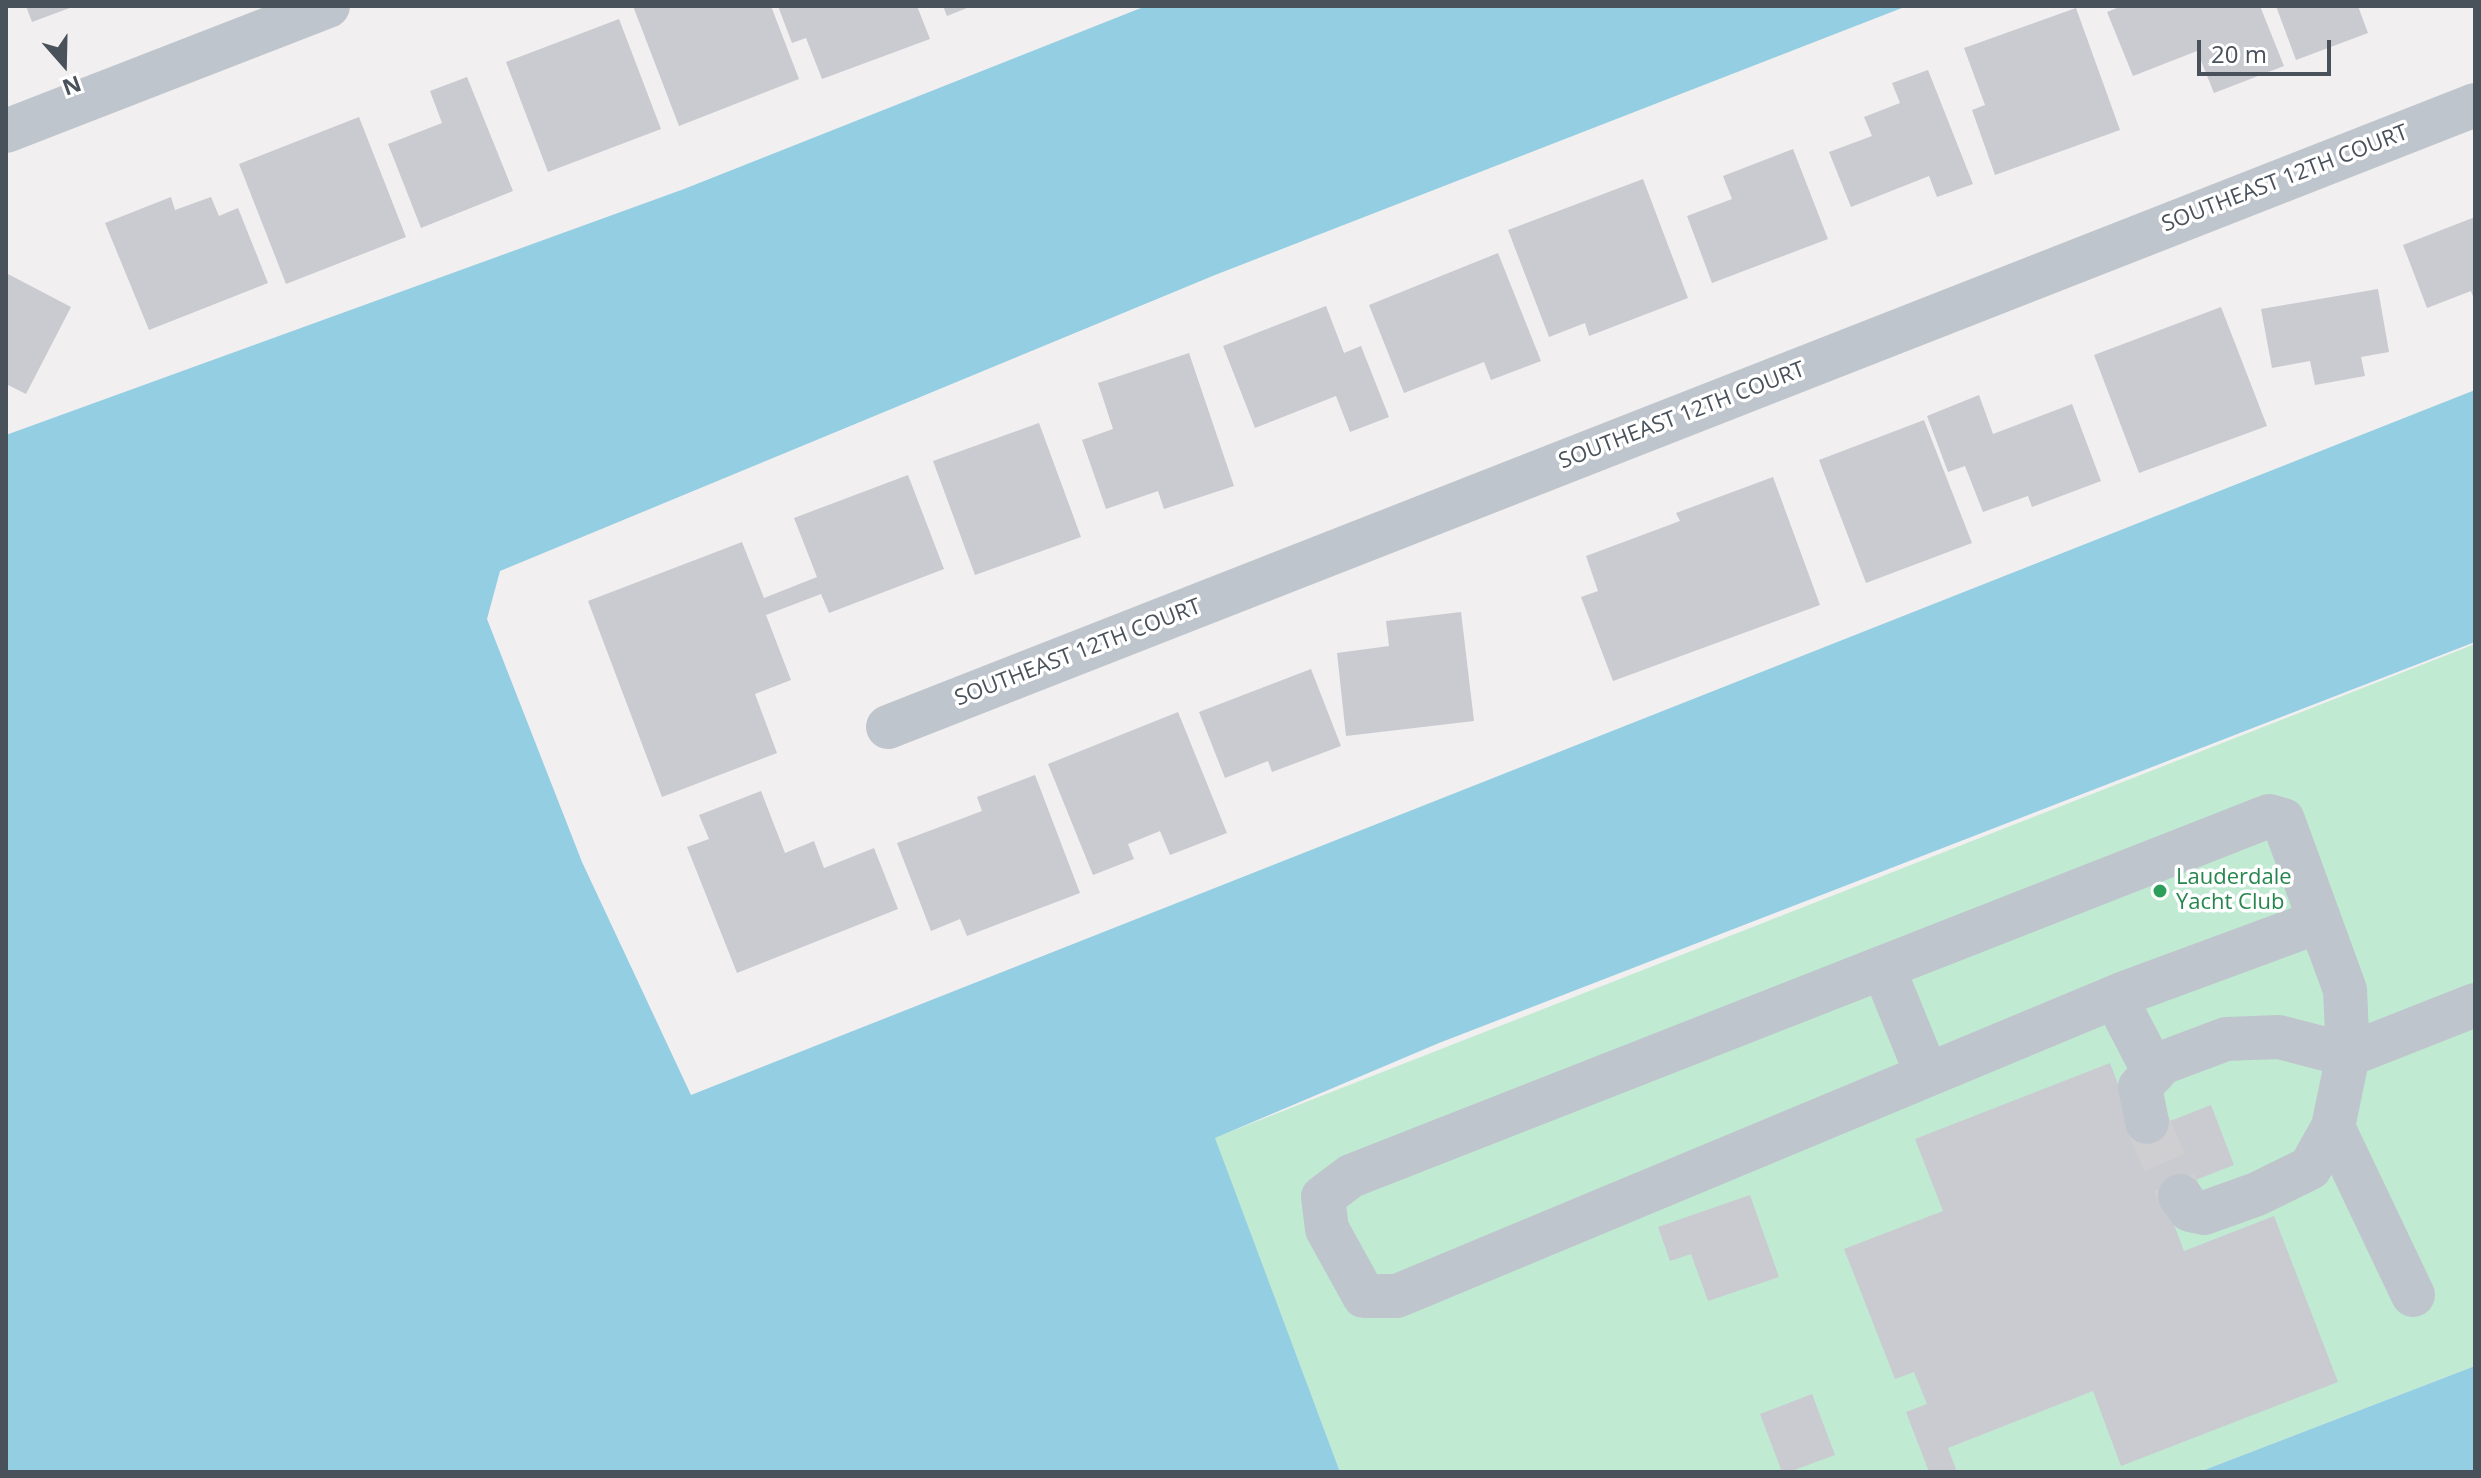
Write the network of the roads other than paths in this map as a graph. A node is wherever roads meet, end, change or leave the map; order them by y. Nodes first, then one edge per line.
1 (328, 6) edge
2 (2475, 105) edge
3 (6, 131) edge
4 (888, 727) dead end
5 (2320, 921) junction
6 (1883, 967) junction
7 (2115, 997) junction
8 (2475, 1005) edge
9 (2348, 1055) junction
10 (2154, 1072) junction
11 (1927, 1075) junction
12 (2147, 1122) tunnel mouth
13 (2333, 1127) junction
14 (2180, 1196) tunnel mouth
15 (2413, 1295) dead end

1 - 3 street
2 - 4 street, SOUTHEAST 12TH COURT
5 - 6 street
5 - 7 street
5 - 9 street
6 - 11 street
6 - 11 street
7 - 10 street
7 - 11 street
8 - 9 street
9 - 10 street
9 - 13 street
10 - 12 street
13 - 14 street
13 - 15 street

